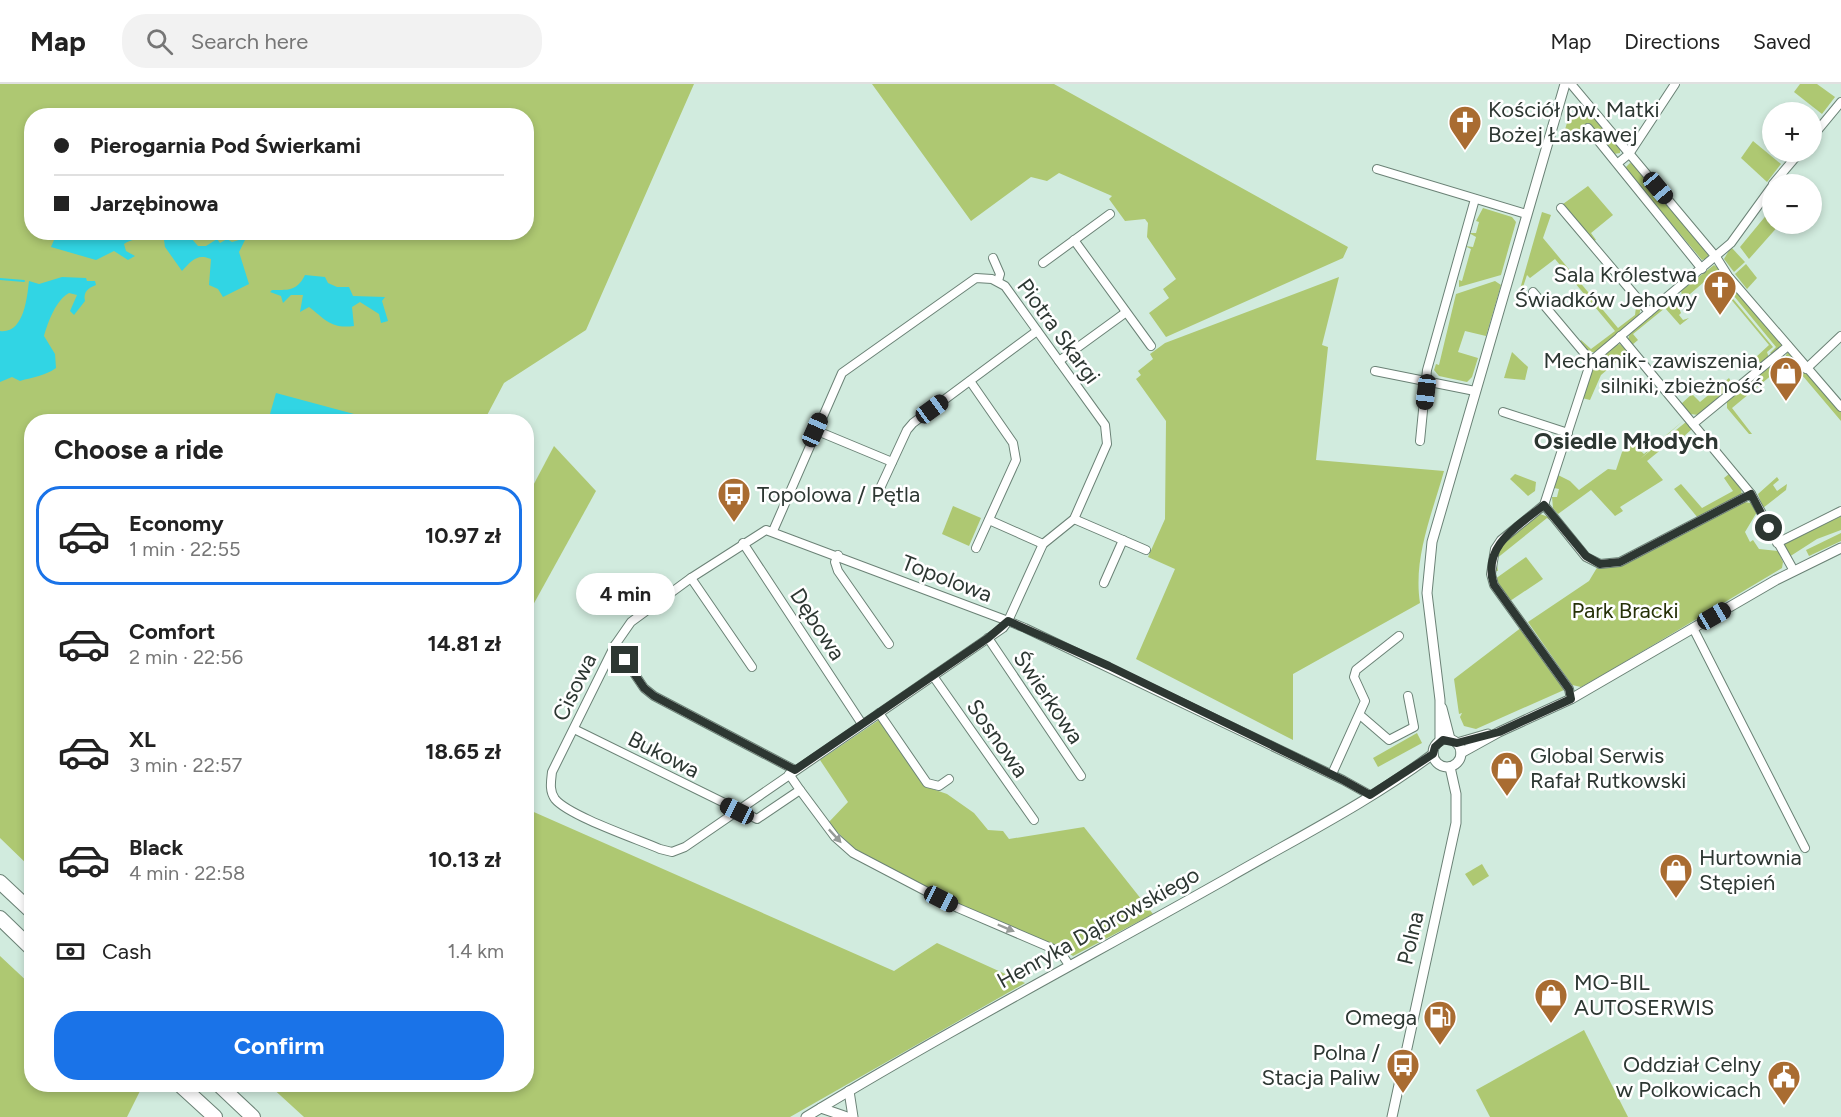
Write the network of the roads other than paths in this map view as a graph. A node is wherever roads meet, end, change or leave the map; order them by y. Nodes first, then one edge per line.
1 (1565, 84) edge
2 (1571, 84) edge
3 (1674, 84) edge
4 (1841, 102) edge
5 (1822, 125) edge
6 (1588, 128) dead end
7 (1629, 154) junction
8 (1792, 162) edge
9 (1618, 164) junction
10 (1377, 169) dead end
11 (1782, 174) edge
12 (1475, 199) junction
13 (1762, 200) edge
14 (1561, 208) dead end
15 (1110, 214) dead end
16 (1526, 214) junction
17 (1074, 240) junction
18 (1716, 257) junction
19 (993, 258) dead end
20 (1043, 262) dead end
21 (1702, 268) junction
22 (998, 281) junction
23 (1533, 292) dead end
24 (1649, 312) junction
25 (1125, 314) junction
26 (1037, 331) junction
27 (1620, 336) junction
28 (1841, 336) edge
29 (1151, 346) dead end
30 (1788, 346) junction
31 (1059, 361) junction
32 (1591, 361) junction
33 (1806, 369) junction
34 (1375, 371) dead end
35 (1427, 380) junction
36 (970, 381) junction
37 (1475, 391) junction
38 (1841, 407) edge
39 (1503, 412) dead end
40 (1693, 424) junction
41 (815, 430) junction
42 (1568, 433) junction
43 (1420, 441) dead end
44 (892, 462) junction
45 (1751, 494) junction
46 (876, 497) dead end
47 (1544, 505) junction
48 (1841, 511) edge
49 (1074, 519) junction
50 (989, 520) junction
51 (769, 530) junction
52 (1123, 540) junction
53 (743, 543) junction
54 (1777, 543) junction
55 (1043, 544) junction
56 (976, 548) dead end
57 (1841, 548) edge
58 (1146, 550) dead end
59 (838, 555) junction
60 (1794, 571) junction
61 (691, 578) junction
62 (1104, 583) dead end
63 (1008, 621) junction
64 (1693, 628) junction
65 (1399, 636) dead end
66 (988, 638) junction
67 (889, 644) dead end
68 (615, 645) junction
69 (752, 667) dead end
70 (933, 676) junction
71 (1408, 696) dead end
72 (1571, 699) junction
73 (879, 713) junction
74 (1360, 715) junction
75 (862, 724) junction
76 (574, 729) junction
77 (1499, 732) junction
78 (1449, 741) junction
79 (1461, 753) junction
80 (1435, 759) junction
81 (1450, 767) junction
82 (792, 772) junction
83 (1332, 774) junction
84 (1081, 776) dead end
85 (950, 779) dead end
86 (800, 790) junction
87 (1370, 795) junction
88 (737, 811) junction
89 (1034, 820) dead end
90 (1805, 848) dead end
91 (0, 882) edge
92 (24, 904) edge
93 (0, 918) edge
94 (24, 941) edge
95 (1070, 965) junction
96 (849, 1091) junction
97 (188, 1092) edge
98 (226, 1092) edge
99 (821, 1108) junction
100 (215, 1117) edge
101 (253, 1117) edge
102 (806, 1117) edge
103 (847, 1117) edge
104 (853, 1117) edge
105 (1392, 1117) edge

1 - 16 street
2 - 7 street
3 - 7 street
4 - 5 street
6 - 9 street
7 - 9 street
7 - 18 street
8 - 11 street
9 - 21 street
10 - 12 street
12 - 16 street
12 - 35 street
13 - 18 street
14 - 24 street
15 - 17 street
16 - 37 street
17 - 20 street
17 - 25 street
18 - 21 street
18 - 30 street
19 - 22 street
21 - 24 street
22 - 26 street, Piotra Skargi
22 - 41 street, Piotra Skargi
23 - 32 street
24 - 27 street
25 - 29 street
25 - 31 street
26 - 31 street, Piotra Skargi
26 - 36 street
27 - 32 street
27 - 40 street
28 - 33 street
30 - 33 street
30 - 40 street
31 - 49 street, Piotra Skargi
32 - 42 street
33 - 38 street
34 - 35 street
35 - 37 street
35 - 43 street
36 - 44 street
36 - 50 street
37 - 78 street
39 - 42 street
40 - 45 street
41 - 44 street
41 - 51 street, Piotra Skargi
42 - 47 street
44 - 46 street
45 - 47 street
45 - 54 street
47 - 72 street
48 - 54 street
49 - 52 street
49 - 55 street, Piotra Skargi
50 - 55 street
50 - 56 street
51 - 53 street, Cisowa
51 - 59 street, Topolowa
52 - 58 street
52 - 62 street
53 - 61 street, Cisowa
53 - 75 street, Dębowa
54 - 60 street
55 - 63 street, Piotra Skargi
57 - 60 street
59 - 63 street, Topolowa
59 - 67 street
60 - 64 street
61 - 68 street, Cisowa
61 - 69 street
63 - 66 street
63 - 83 street, Topolowa
64 - 72 street
64 - 90 street
65 - 74 street
66 - 70 street
66 - 84 street, Świerkowa
68 - 76 street, Cisowa
68 - 82 street
70 - 73 street
70 - 89 street, Sosnowa
71 - 74 street
72 - 77 street
73 - 75 street
73 - 85 street
74 - 83 street
75 - 82 street
76 - 88 street, Bukowa
76 - 88 street, Cisowa
77 - 78 street
77 - 79 street
78 - 79 street
78 - 80 street
79 - 81 street
80 - 81 street
80 - 87 street, Henryka Dąbrowskiego
81 - 105 street, Polna
82 - 86 street
82 - 88 street
83 - 87 street, Topolowa
86 - 88 street, Bukowa
86 -> 95 street
87 - 95 street, Henryka Dąbrowskiego
91 - 92 highway
93 - 94 highway
95 - 96 street, Henryka Dąbrowskiego
96 - 99 street, Henryka Dąbrowskiego
96 - 104 street
97 - 100 highway
98 - 101 highway
99 - 102 street, Henryka Dąbrowskiego
99 - 103 street

